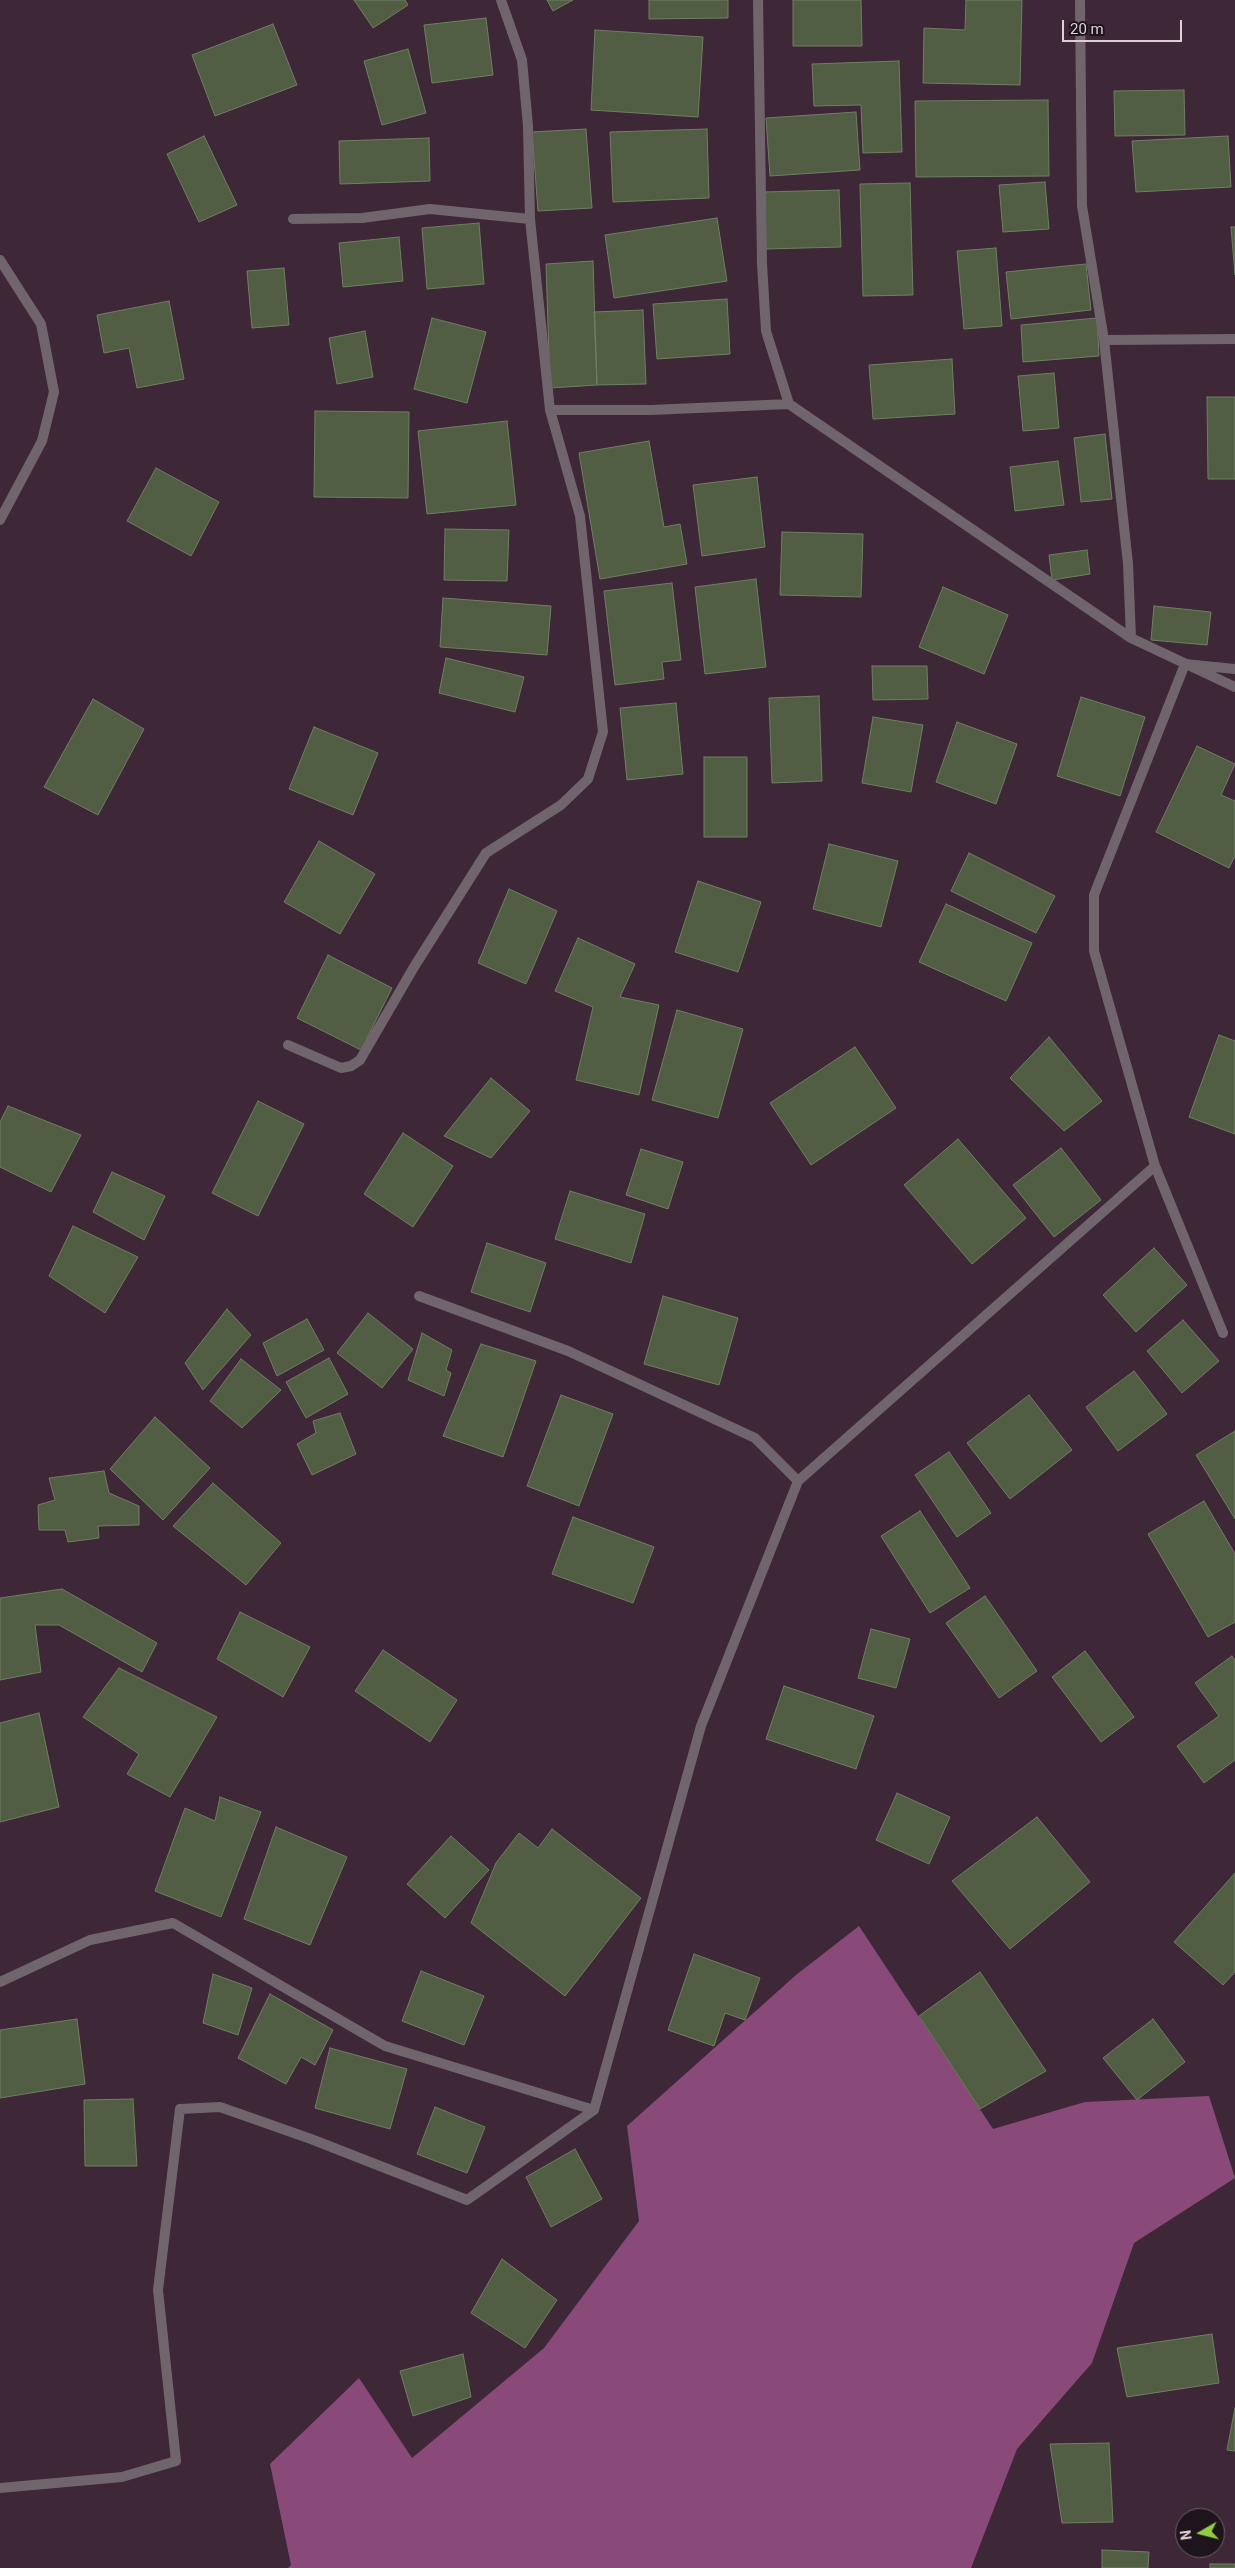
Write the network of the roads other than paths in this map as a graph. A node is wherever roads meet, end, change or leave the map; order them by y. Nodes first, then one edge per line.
1 (501, 0) edge
2 (758, 0) edge
3 (1080, 0) edge
4 (292, 219) dead end
5 (530, 219) junction
6 (0, 260) edge
7 (1235, 339) edge
8 (1104, 340) junction
9 (789, 404) junction
10 (550, 410) junction
11 (0, 520) edge
12 (1131, 638) junction
13 (1185, 664) junction
14 (1235, 669) edge
15 (1235, 687) edge
16 (288, 1045) dead end
17 (1154, 1166) junction
18 (419, 1296) dead end
19 (1223, 1333) dead end
20 (798, 1481) junction
21 (0, 1982) edge
22 (594, 2110) junction
23 (0, 2488) edge

1 - 5 street
2 - 9 street
3 - 8 street
4 - 5 street
5 - 10 street
6 - 11 street
7 - 8 street
8 - 12 street
9 - 10 street
9 - 12 street
10 - 16 street
12 - 13 street
13 - 14 street
13 - 15 street
13 - 17 street
17 - 19 street
17 - 20 street
18 - 20 street
20 - 22 street
21 - 22 street
22 - 23 street

